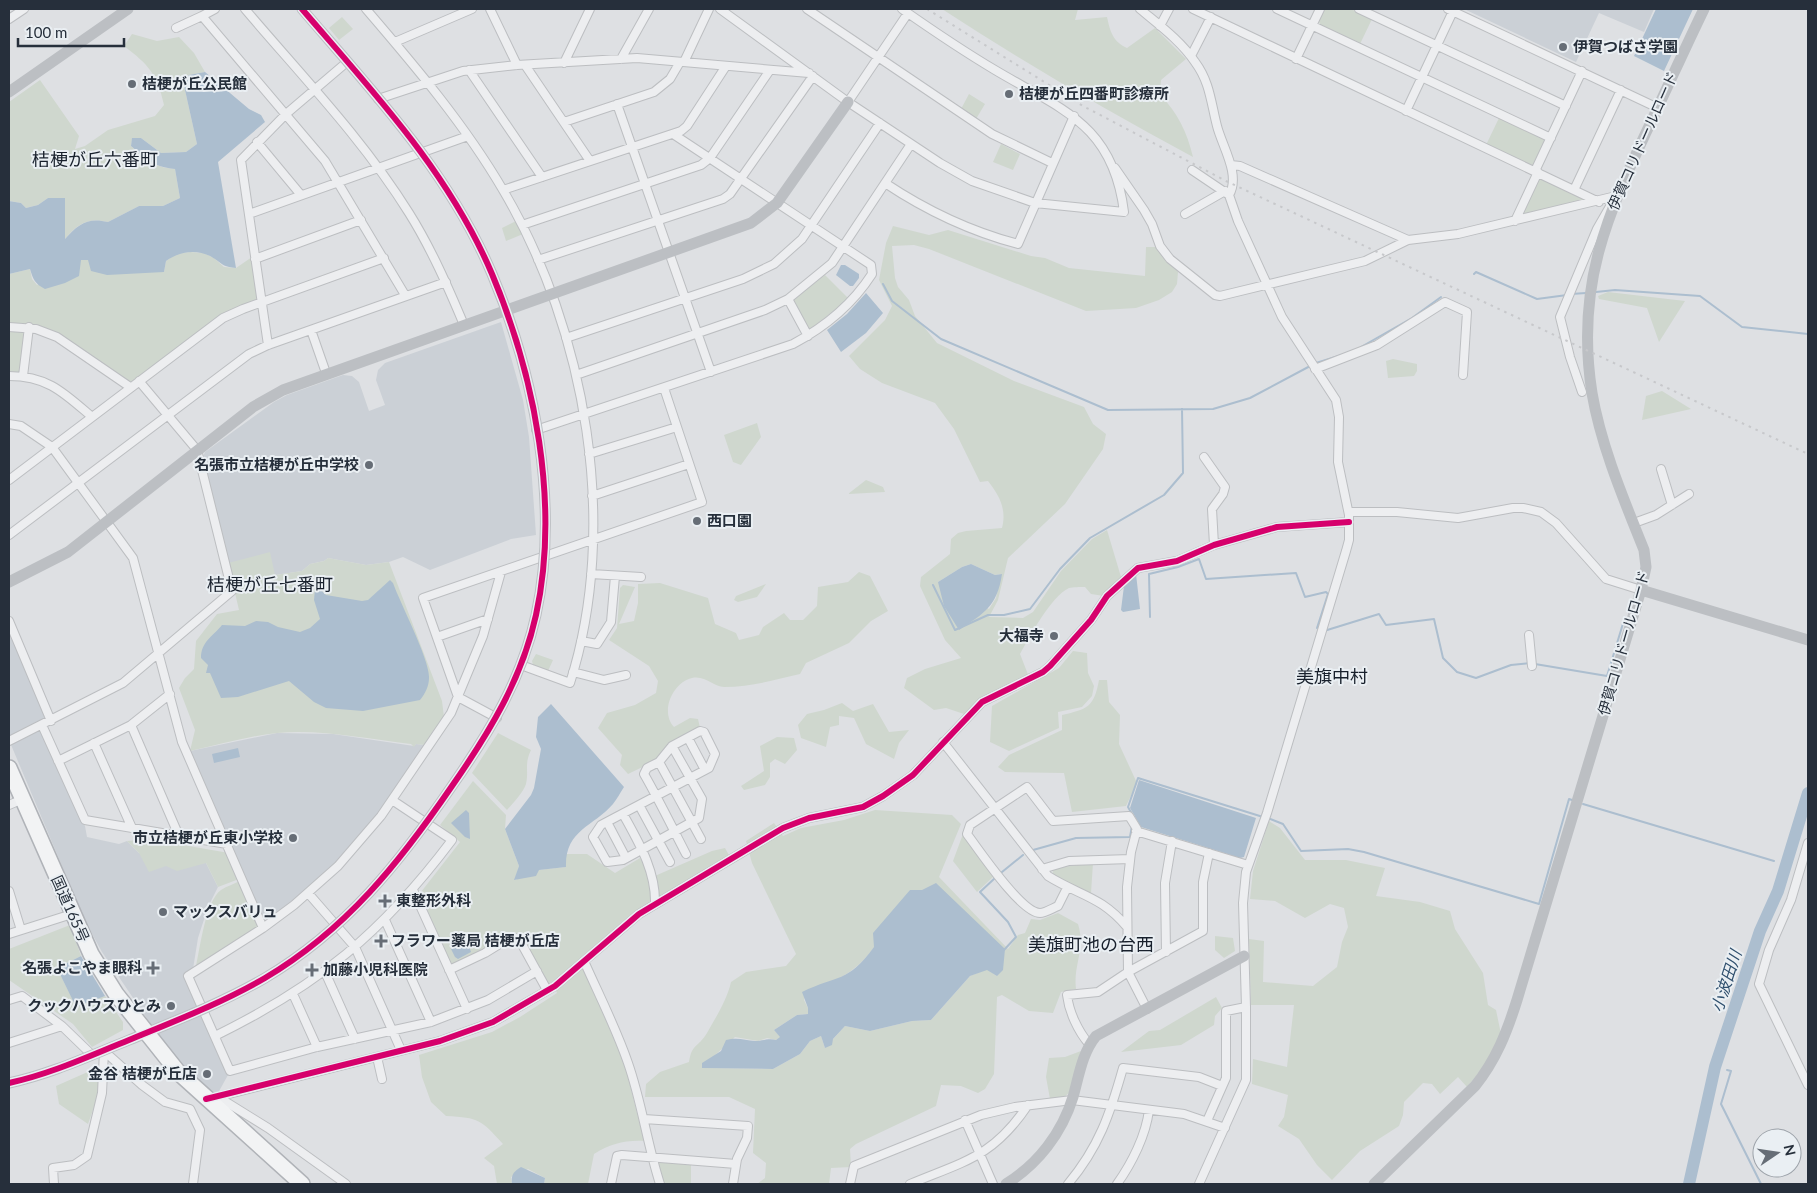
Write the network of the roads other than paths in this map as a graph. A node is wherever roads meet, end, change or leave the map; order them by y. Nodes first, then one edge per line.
1 (24, 9) edge
2 (128, 9) edge
3 (215, 9) edge
4 (245, 9) edge
5 (302, 9) edge
6 (366, 9) edge
7 (472, 9) edge
8 (490, 9) edge
9 (590, 9) edge
10 (649, 9) edge
11 (709, 9) edge
12 (720, 9) edge
13 (808, 9) edge
14 (1140, 9) edge
15 (1169, 9) edge
16 (1193, 9) edge
17 (1277, 9) edge
18 (1320, 9) edge
19 (1359, 9) edge
20 (1704, 9) edge
21 (1452, 10) edge
22 (905, 11) edge
23 (202, 16) junction
24 (1211, 17) junction
25 (9, 19) edge
26 (1312, 25) junction
27 (1160, 26) junction
28 (176, 28) dead end
29 (395, 42) junction
30 (1437, 46) junction
31 (1191, 56) junction
32 (878, 57) junction
33 (621, 59) junction
34 (1296, 59) junction
35 (347, 62) junction
36 (682, 62) junction
37 (564, 63) junction
38 (521, 65) junction
39 (726, 66) junction
40 (469, 70) junction
41 (770, 70) junction
42 (1582, 72) junction
43 (811, 75) junction
44 (1422, 78) junction
45 (427, 82) junction
46 (10, 86) edge
47 (314, 90) junction
48 (1621, 90) junction
49 (378, 99) junction
50 (848, 102) junction
51 (617, 104) junction
52 (1566, 106) junction
53 (1658, 108) junction
54 (1406, 111) junction
55 (286, 114) junction
56 (1074, 116) junction
57 (564, 122) junction
58 (880, 123) junction
59 (672, 134) junction
60 (468, 136) junction
61 (1551, 138) junction
62 (258, 142) junction
63 (911, 144) junction
64 (632, 146) junction
65 (422, 151) junction
66 (710, 158) junction
67 (590, 161) junction
68 (1052, 163) junction
69 (1231, 165) junction
70 (378, 167) junction
71 (1115, 168) junction
72 (1192, 170) dead end
73 (1536, 172) junction
74 (542, 176) junction
75 (742, 180) junction
76 (338, 182) junction
77 (885, 183) junction
78 (645, 184) junction
79 (503, 190) junction
80 (1574, 190) junction
81 (1227, 193) junction
82 (301, 195) junction
83 (1616, 196) junction
84 (1599, 202) junction
85 (778, 203) junction
86 (1035, 203) junction
87 (249, 214) junction
88 (1185, 214) dead end
89 (361, 220) junction
90 (658, 220) junction
91 (1515, 221) junction
92 (522, 224) junction
93 (811, 226) junction
94 (1408, 240) junction
95 (844, 247) junction
96 (669, 253) junction
97 (384, 258) junction
98 (255, 259) junction
99 (538, 260) junction
100 (446, 282) junction
101 (1265, 284) junction
102 (551, 294) junction
103 (405, 296) junction
104 (685, 299) junction
105 (788, 299) junction
106 (262, 302) junction
107 (506, 310) junction
108 (464, 325) junction
109 (9, 327) edge
110 (29, 327) junction
111 (311, 330) junction
112 (697, 334) junction
113 (808, 336) junction
114 (566, 338) junction
115 (268, 345) junction
116 (1314, 366) junction
117 (711, 372) junction
118 (326, 373) junction
119 (576, 375) junction
120 (1463, 375) dead end
121 (9, 376) edge
122 (23, 376) junction
123 (139, 381) junction
124 (130, 387) junction
125 (664, 388) junction
126 (1582, 392) dead end
127 (584, 414) junction
128 (167, 415) junction
129 (92, 416) junction
130 (9, 424) edge
131 (677, 427) junction
132 (536, 430) junction
133 (52, 447) junction
134 (197, 450) junction
135 (589, 454) junction
136 (1204, 457) dead end
137 (689, 464) junction
138 (1661, 470) dead end
139 (9, 480) edge
140 (79, 483) junction
141 (1689, 494) dead end
142 (592, 496) junction
143 (1672, 505) junction
144 (1349, 512) junction
145 (107, 522) junction
146 (1349, 522) junction
147 (1634, 523) junction
148 (9, 535) edge
149 (593, 540) junction
150 (1214, 545) junction
151 (544, 557) junction
152 (501, 572) junction
153 (591, 574) junction
154 (615, 576) junction
155 (641, 577) dead end
156 (9, 582) edge
157 (1641, 590) junction
158 (488, 619) junction
159 (9, 622) edge
160 (1529, 635) dead end
161 (437, 637) junction
162 (1808, 640) edge
163 (581, 641) junction
164 (158, 654) junction
165 (1532, 664) dead end
166 (522, 665) junction
167 (573, 672) junction
168 (626, 675) dead end
169 (170, 694) junction
170 (458, 697) junction
171 (497, 718) junction
172 (51, 721) junction
173 (42, 725) junction
174 (130, 725) junction
175 (688, 738) junction
176 (9, 741) edge
177 (943, 742) junction
178 (94, 743) junction
179 (672, 746) junction
180 (58, 760) junction
181 (659, 762) junction
182 (9, 768) edge
183 (705, 770) junction
184 (690, 779) junction
185 (674, 787) junction
186 (655, 796) junction
187 (392, 800) junction
188 (16, 802) edge
189 (639, 804) junction
190 (994, 807) junction
191 (623, 814) junction
192 (606, 822) junction
193 (692, 822) junction
194 (427, 823) junction
195 (132, 828) junction
196 (1136, 830) junction
197 (674, 832) junction
198 (179, 836) junction
199 (701, 839) dead end
200 (659, 840) junction
201 (1172, 841) junction
202 (1808, 843) edge
203 (227, 844) junction
204 (642, 849) junction
205 (1209, 853) junction
206 (686, 854) dead end
207 (626, 858) junction
208 (1130, 858) junction
209 (670, 862) dead end
210 (1248, 865) junction
211 (1042, 869) junction
212 (1067, 888) junction
213 (413, 890) junction
214 (9, 891) edge
215 (308, 893) junction
216 (655, 904) junction
217 (72, 914) junction
218 (385, 920) junction
219 (336, 925) junction
220 (1127, 927) junction
221 (264, 928) junction
222 (21, 930) junction
223 (9, 934) edge
224 (355, 948) junction
225 (1166, 952) junction
226 (1244, 956) junction
227 (584, 962) junction
228 (449, 970) junction
229 (537, 971) junction
230 (325, 972) junction
231 (1128, 972) junction
232 (548, 990) junction
233 (293, 994) junction
234 (9, 1000) edge
235 (1246, 1007) junction
236 (467, 1009) junction
237 (1146, 1009) junction
238 (203, 1010) junction
239 (431, 1022) junction
240 (62, 1026) junction
241 (392, 1031) junction
242 (146, 1034) junction
243 (215, 1036) junction
244 (355, 1038) junction
245 (9, 1043) edge
246 (1089, 1044) junction
247 (317, 1047) junction
248 (401, 1050) junction
249 (104, 1051) junction
250 (92, 1055) junction
251 (377, 1057) junction
252 (382, 1079) dead end
253 (9, 1083) edge
254 (1808, 1085) edge
255 (1222, 1086) junction
256 (212, 1098) junction
257 (1072, 1100) junction
258 (1113, 1104) junction
259 (1028, 1105) junction
260 (1150, 1110) junction
261 (644, 1119) junction
262 (964, 1120) junction
263 (1207, 1121) junction
264 (1225, 1128) junction
265 (979, 1155) junction
266 (651, 1157) junction
267 (736, 1164) junction
268 (54, 1184) edge
269 (193, 1184) edge
270 (302, 1184) edge
271 (346, 1184) edge
272 (611, 1184) edge
273 (660, 1184) edge
274 (733, 1184) edge
275 (850, 1184) edge
276 (910, 1184) edge
277 (992, 1184) edge
278 (1006, 1184) edge
279 (1068, 1184) edge
280 (1117, 1184) edge
281 (1198, 1184) edge
282 (1374, 1184) edge

1 - 25 street
2 - 46 street
3 - 23 street
4 - 47 street
5 - 35 street
6 - 29 street
7 - 29 street
8 - 38 street
9 - 37 street
10 - 33 street
11 - 36 street
12 - 43 street
13 - 32 street
14 - 27 street
15 - 27 street
16 - 24 street
17 - 26 street
18 - 26 street
19 - 30 street
20 - 53 street, 伊賀コリドールロード
21 - 30 street
21 - 42 street
22 - 32 street
22 - 56 street
23 - 28 street
23 - 55 street
24 - 31 street
24 - 34 street
26 - 34 street
26 - 44 street
27 - 31 street
29 - 45 street
30 - 44 street
30 - 52 street
31 - 69 street
32 - 50 street
32 - 68 street
33 - 36 street
33 - 37 street
34 - 54 street
35 - 47 street
35 - 49 street
36 - 39 street
36 - 51 street
37 - 38 street
38 - 40 street
38 - 57 street
39 - 41 street
39 - 59 street
40 - 45 street
40 - 74 street
41 - 43 street
41 - 66 street
42 - 48 street
42 - 52 street
43 - 50 street
43 - 75 street
44 - 54 street
44 - 61 street
45 - 49 street
45 - 60 street
47 - 55 street
47 - 70 street
48 - 53 street
48 - 80 street
49 - 65 street
50 - 58 street
50 - 85 street
51 - 57 street
51 - 64 street
52 - 61 street
53 - 83 street, 伊賀コリドールロード
54 - 73 street
55 - 62 street
55 - 76 street
56 - 68 street
56 - 71 street
57 - 67 street
58 - 63 street
58 - 93 street
59 - 64 street
59 - 66 street
60 - 65 street
60 - 79 street
61 - 73 street
62 - 82 street
62 - 87 street
63 - 77 street
63 - 86 street
64 - 67 street
64 - 78 street
65 - 70 street
65 - 107 street
66 - 75 street
66 - 78 street
67 - 74 street
68 - 86 street
69 - 81 street
69 - 94 street
70 - 76 street
70 - 100 street
71 - 86 street
71 - 101 street
72 - 81 street
73 - 80 street
73 - 91 street
74 - 79 street
75 - 85 street
75 - 90 street
76 - 82 street
76 - 89 street
77 - 86 street
77 - 95 street
78 - 90 street
78 - 92 street
79 - 92 street
80 - 84 street
81 - 88 street
81 - 101 street
82 - 87 street
83 - 84 street
83 - 126 street
83 - 147 street, 伊賀コリドールロード
84 - 91 street
85 - 93 street
85 - 96 street
87 - 98 street
89 - 97 street
89 - 98 street
90 - 96 street
90 - 99 street
91 - 94 street
92 - 99 street
93 - 95 street
93 - 104 street
94 - 101 street
95 - 105 street
95 - 113 street
96 - 102 street
96 - 104 street
97 - 103 street
97 - 106 street
98 - 106 street
99 - 102 street
100 - 103 street
100 - 108 street
101 - 116 street
102 - 107 street
102 - 114 street
103 - 111 street
104 - 112 street
104 - 114 street
105 - 112 street
105 - 113 street
106 - 115 street
106 - 123 street
107 - 108 street
107 - 132 street
108 - 118 street
109 - 110 street
110 - 122 street
110 - 124 street
111 - 115 street
111 - 118 street
112 - 117 street
112 - 119 street
113 - 117 street
114 - 119 street
115 - 128 street
116 - 120 street
116 - 144 street
117 - 125 street
118 - 134 street
119 - 127 street
121 - 122 street
122 - 129 street
123 - 124 street
123 - 128 street
124 - 129 street
125 - 127 street
125 - 131 street
127 - 132 street
127 - 135 street
128 - 134 street
128 - 140 street
129 - 133 street
130 - 133 street
131 - 135 street
131 - 137 street
132 - 151 street
133 - 139 street
133 - 140 street
134 - 145 street
134 - 164 street
135 - 142 street
136 - 150 street
137 - 142 street
137 - 149 street
138 - 143 street
140 - 145 street
140 - 148 street
141 - 143 street
142 - 149 street
143 - 147 street
144 - 146 street
144 - 157 street
145 - 156 street
145 - 164 street
146 - 150 street
146 - 210 street
147 - 157 street, 伊賀コリドールロード
149 - 151 street
149 - 153 street
150 - 177 street
151 - 152 street
151 - 166 street
152 - 158 street
152 - 161 street
153 - 154 street
153 - 163 street
154 - 155 street
154 - 163 street
157 - 162 street
157 - 282 street, 伊賀コリドールロード
158 - 161 street
158 - 170 street
159 - 172 street
160 - 165 street
161 - 170 street
163 - 167 street
164 - 169 street
164 - 172 street
166 - 167 street
166 - 171 street
167 - 168 street
169 - 174 street
169 - 203 street
170 - 171 street
170 - 187 street
171 - 194 street
172 - 173 street
173 - 176 street
173 - 180 street
174 - 178 street
174 - 198 street
175 - 179 street
175 - 183 street
175 - 183 street
177 - 190 street
177 - 216 street
178 - 180 street
178 - 195 street
179 - 181 street
179 - 184 street
180 - 195 street
181 - 185 street
181 - 186 street
182 - 188 highway, 国道165号
183 - 184 street
184 - 185 street
184 - 193 street
185 - 186 street
185 - 193 street
186 - 189 street
186 - 197 street
187 - 194 street
187 - 215 street
188 - 217 highway, 国道165号
189 - 191 street
189 - 200 street
190 - 196 street
190 - 211 street
190 - 212 street
191 - 192 street
191 - 204 street
192 - 207 street
192 - 207 street
193 - 197 street
193 - 199 street
194 - 213 street
194 - 219 street
195 - 198 street
196 - 201 street
196 - 208 street
197 - 200 street
197 - 206 street
198 - 203 street
200 - 204 street
200 - 209 street
201 - 205 street
201 - 225 street
202 - 254 street
203 - 221 street
204 - 207 street
204 - 216 street
205 - 210 street
205 - 225 street
208 - 211 street
208 - 220 street
210 - 226 street
211 - 212 street
212 - 220 street
213 - 218 street
213 - 228 street
214 - 222 street
215 - 219 street
215 - 221 street
216 - 227 street
217 - 222 street
217 - 242 highway, 国道165号
218 - 224 street
218 - 239 street
219 - 224 street
219 - 238 street
220 - 231 street
221 - 238 street
222 - 223 street
224 - 230 street
224 - 241 street
225 - 231 street
226 - 235 street
226 - 237 street
227 - 232 street
227 - 261 street
228 - 229 street
228 - 236 street
229 - 232 street
229 - 236 street
230 - 233 street
230 - 244 street
231 - 237 street
231 - 246 street
232 - 248 street
233 - 243 street
233 - 247 street
234 - 240 street
235 - 255 street
235 - 264 street
236 - 239 street
237 - 246 street
238 - 242 street
238 - 243 street
239 - 241 street
240 - 245 street
240 - 250 street
241 - 244 street
241 - 248 street
242 - 249 street
242 - 256 highway, 国道165号
243 - 247 street
244 - 247 street
246 - 257 street
248 - 251 street
249 - 250 street
249 - 268 street
249 - 269 street
250 - 253 street
251 - 252 street
251 - 256 street
255 - 258 street
255 - 263 street
256 - 270 highway, 国道165号
256 - 271 street
257 - 258 street
257 - 259 street
257 - 278 street
258 - 260 street
258 - 279 street
259 - 262 street
259 - 265 street
260 - 263 street
260 - 280 street
261 - 266 street
261 - 267 street
262 - 265 street
262 - 275 street
263 - 264 street
264 - 281 street
265 - 276 street
265 - 277 street
266 - 267 street
266 - 272 street
266 - 273 street
267 - 274 street

